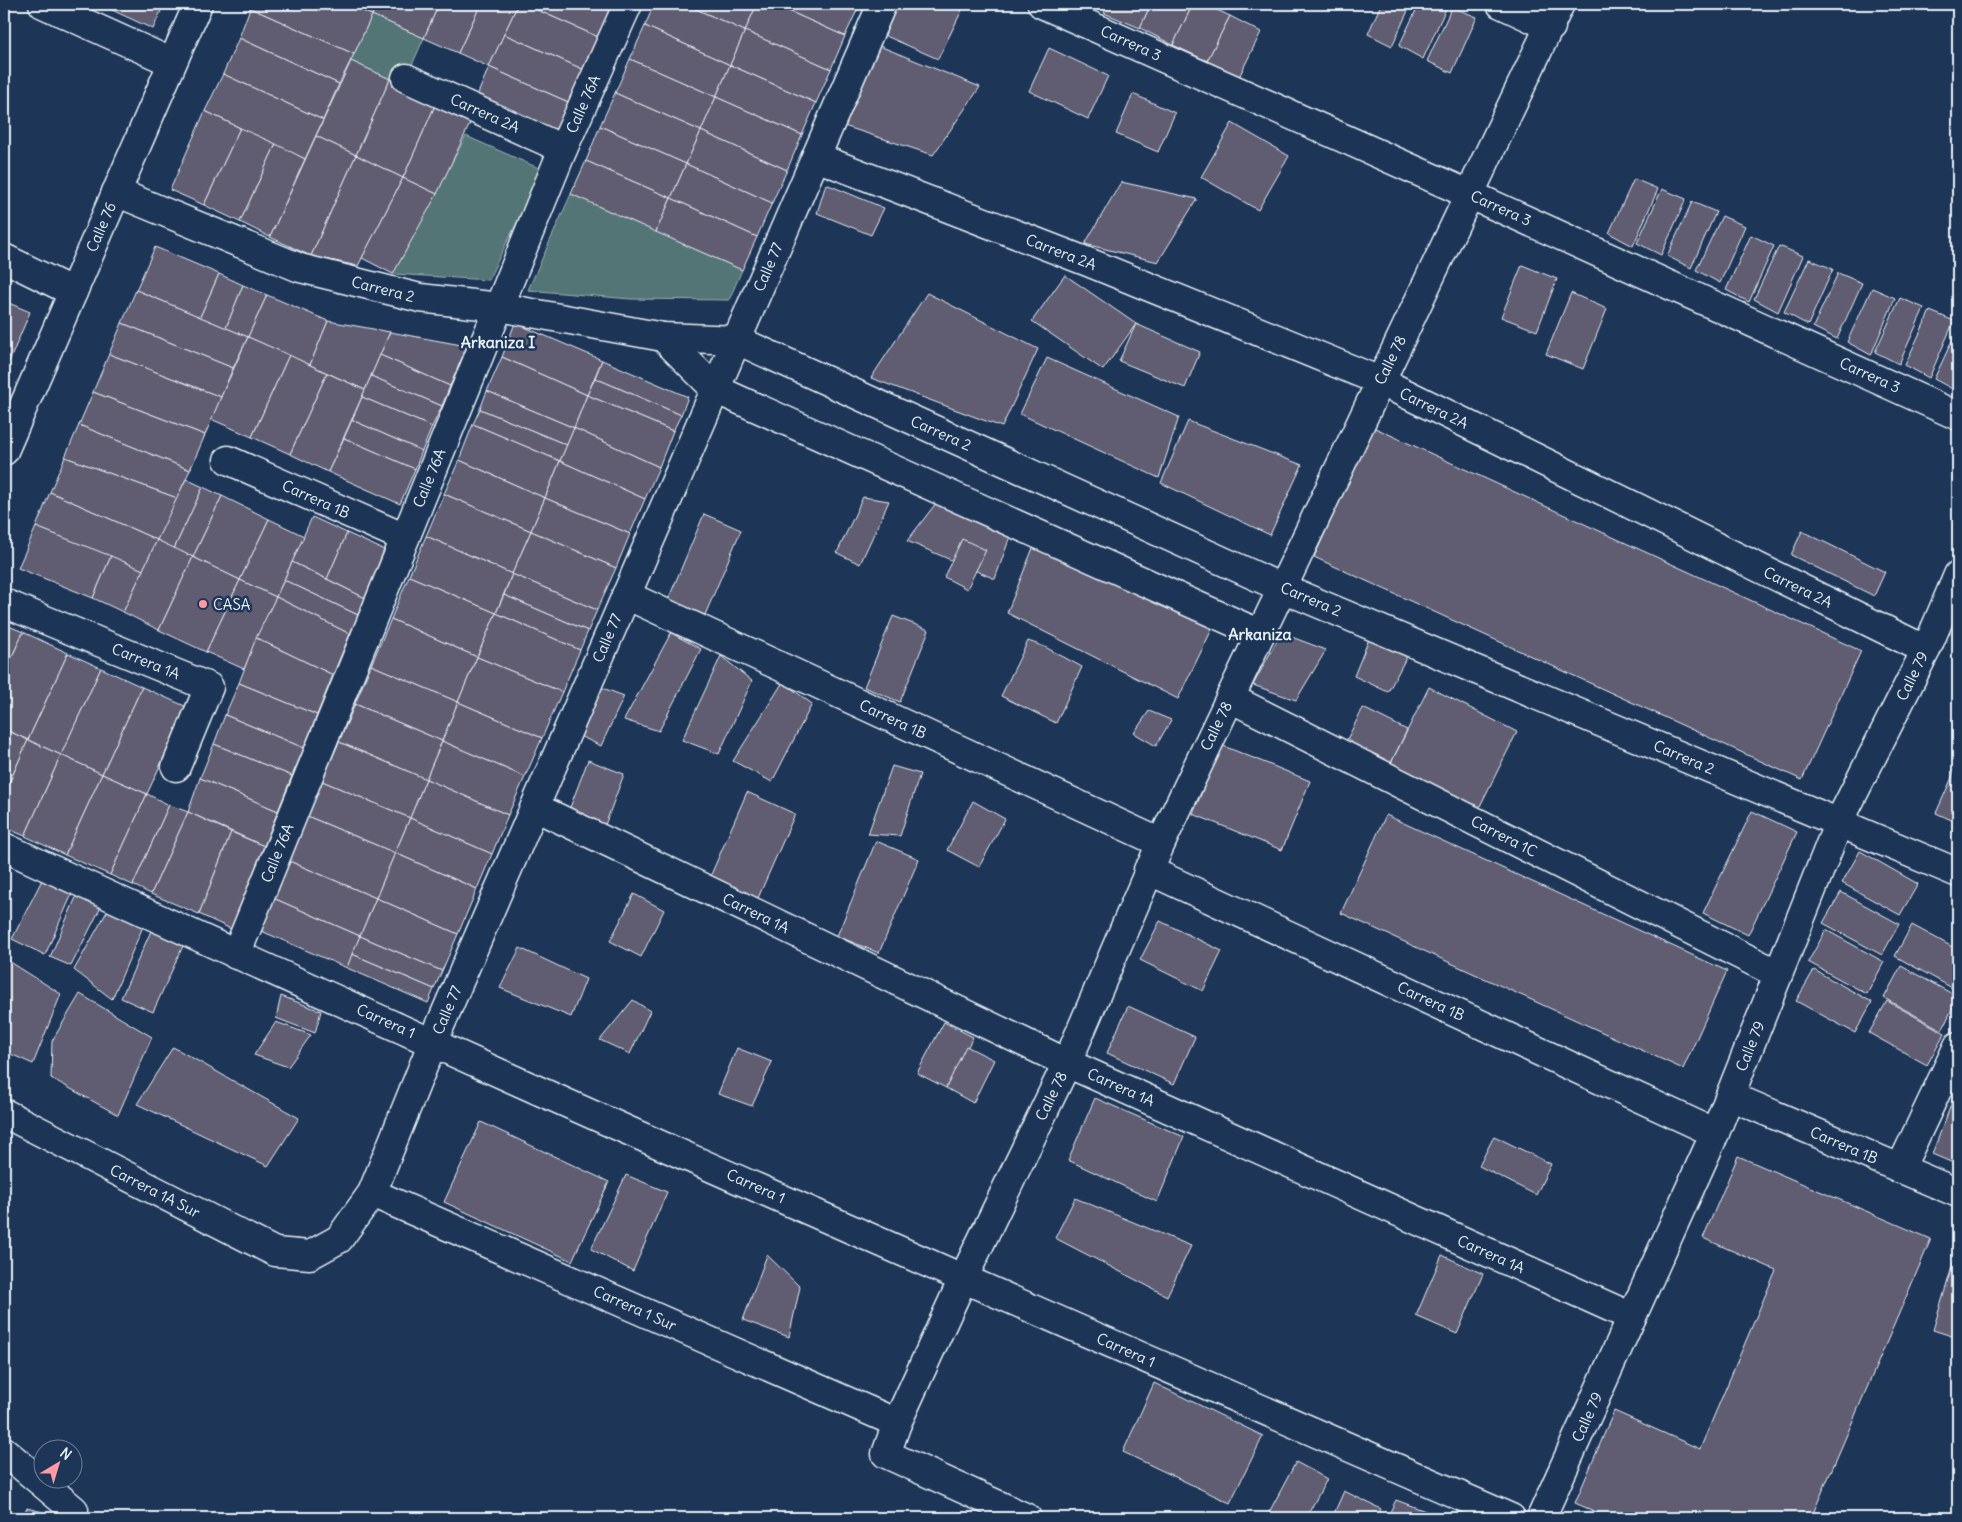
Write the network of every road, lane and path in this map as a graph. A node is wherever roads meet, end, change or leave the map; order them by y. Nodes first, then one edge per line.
1 (43, 4) edge
2 (198, 4) edge
3 (628, 4) edge
4 (882, 4) edge
5 (1042, 4) edge
6 (1502, 4) edge
7 (1556, 15) edge
8 (171, 62) junction
9 (406, 78) dead end
10 (563, 149) junction
11 (816, 156) junction
12 (116, 192) junction
13 (1471, 194) junction
14 (4, 258) edge
15 (73, 292) junction
16 (499, 307) junction
17 (663, 337) junction
18 (737, 340) junction
19 (1380, 381) junction
20 (715, 389) junction
21 (1958, 416) edge
22 (4, 451) edge
23 (228, 460) dead end
24 (405, 538) junction
25 (1958, 574) edge
26 (1282, 588) junction
27 (626, 595) junction
28 (4, 602) edge
29 (1260, 634) junction
30 (1926, 650) junction
31 (1230, 698) junction
32 (176, 766) dead end
33 (535, 807) junction
34 (1839, 822) junction
35 (1160, 843) junction
36 (4, 847) edge
37 (1148, 870) junction
38 (1958, 873) edge
39 (236, 955) junction
40 (1778, 974) junction
41 (433, 1042) junction
42 (1958, 1046) edge
43 (1067, 1063) junction
44 (1730, 1096) junction
45 (4, 1113) edge
46 (1715, 1132) junction
47 (1900, 1168) junction
48 (372, 1193) junction
49 (1958, 1193) edge
50 (310, 1255) joint
51 (964, 1279) junction
52 (1632, 1317) junction
53 (897, 1423) junction
54 (4, 1452) edge
55 (74, 1510) dead end
56 (1027, 1518) edge
57 (1511, 1518) edge
58 (1541, 1518) edge

1 - 8 street
2 - 8 street, Calle 76
3 - 10 street, Calle 76A
4 - 11 street, Calle 77
5 - 13 street, Carrera 3
6 - 7 street
7 - 13 street, Calle 78
8 - 12 street, Calle 76
9 - 10 street, Carrera 2A
10 - 16 street, Calle 76A
11 - 18 street, Calle 77
11 - 19 street, Carrera 2A
12 - 15 street, Calle 76
12 - 16 street, Carrera 2
13 - 19 street, Calle 78
13 - 21 street, Carrera 3
14 - 15 street
15 - 22 street, Calle 76
16 - 17 street, Carrera 2
16 - 24 street, Calle 76A
17 - 18 street, Carrera 2
17 - 20 street
18 - 20 street, Calle 77
18 - 26 street, Carrera 2
19 - 26 street, Calle 78
19 - 30 street, Carrera 2A
20 - 27 street, Calle 77
20 - 29 street
23 - 24 street, Carrera 1B
24 - 39 street, Calle 76A
25 - 30 street, Calle 79
26 - 29 street, Calle 78
26 - 34 street, Carrera 2
27 - 33 street, Calle 77
27 - 35 street, Carrera 1B
28 - 32 street, Carrera 1A
29 - 31 street, Calle 78
30 - 34 street, Calle 79
31 - 35 street, Calle 78
31 - 40 street, Carrera 1C
33 - 41 street, Calle 77
33 - 43 street, Carrera 1A
34 - 38 street, Carrera 2
34 - 40 street, Calle 79
35 - 37 street, Calle 78
36 - 39 street, Carrera 1
37 - 43 street, Calle 78
37 - 46 street, Carrera 1B
39 - 41 street, Carrera 1
40 - 44 street, Calle 79
41 - 48 street, Calle 77
41 - 51 street, Carrera 1
42 - 47 street
43 - 51 street, Calle 78
43 - 52 street, Carrera 1A
44 - 46 street, Calle 79
44 - 47 street, Carrera 1B
45 - 50 street, Carrera 1A Sur
46 - 52 street, Calle 79
47 - 49 street, Carrera 1B
48 - 50 street, Calle 77
48 - 53 street, Carrera 1 Sur
51 - 53 street, Calle 78
51 - 57 street, Carrera 1
52 - 58 street, Calle 79
53 - 56 street, Calle 78
54 - 55 street

